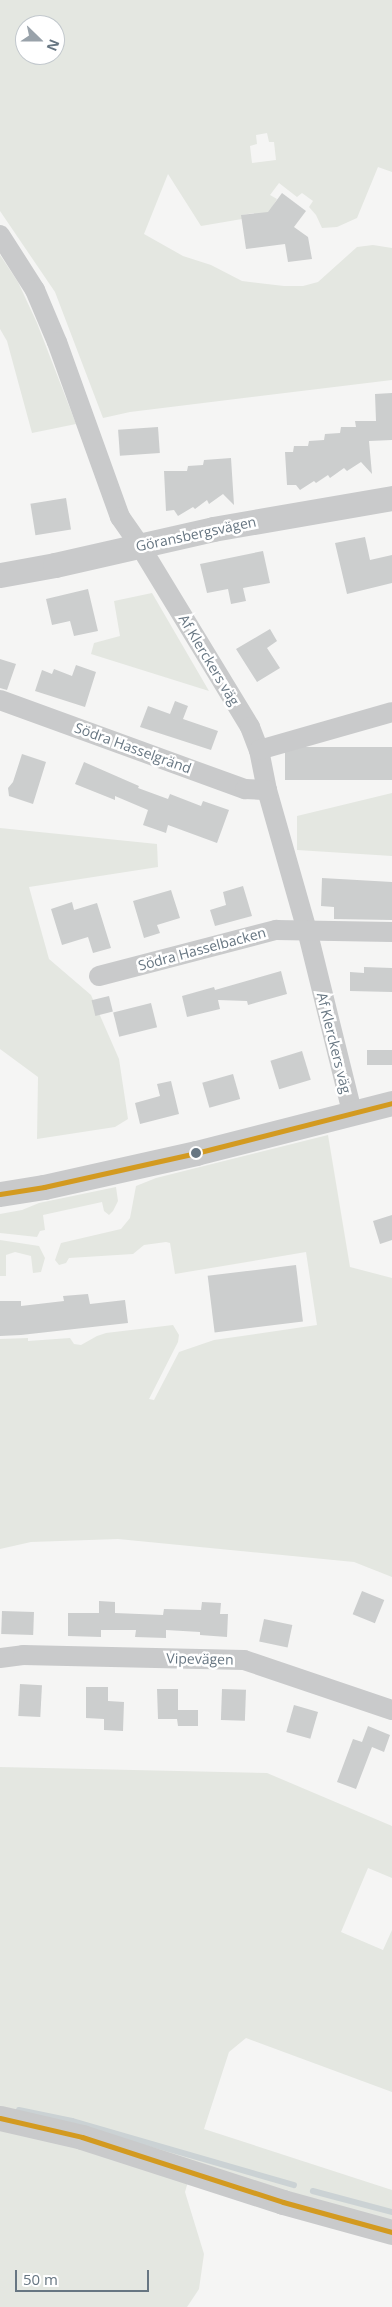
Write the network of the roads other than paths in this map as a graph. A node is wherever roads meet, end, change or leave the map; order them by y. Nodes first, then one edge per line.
1 (0, 235) edge
2 (392, 498) edge
3 (140, 546) junction
4 (0, 575) edge
5 (0, 700) edge
6 (392, 712) edge
7 (260, 750) junction
8 (267, 790) junction
9 (307, 930) junction
10 (392, 932) edge
11 (99, 976) dead end
12 (392, 1102) edge
13 (352, 1112) junction
14 (0, 1194) edge
15 (0, 1658) edge
16 (392, 1710) edge
17 (0, 2118) edge
18 (392, 2232) edge

1 - 3 street, Af Klerckers väg
2 - 3 street, Göransbergsvägen
3 - 4 street, Göransbergsvägen
3 - 7 street, Af Klerckers väg
5 - 8 street, Södra Hasselgränd
6 - 7 street
7 - 8 street, Af Klerckers väg
8 - 9 street, Af Klerckers väg
9 - 10 street, Södra Hasselbacken
9 - 11 street, Södra Hasselbacken
9 - 13 street, Af Klerckers väg
12 - 13 street
13 - 14 street
15 - 16 street, Vipevägen
17 - 18 street

